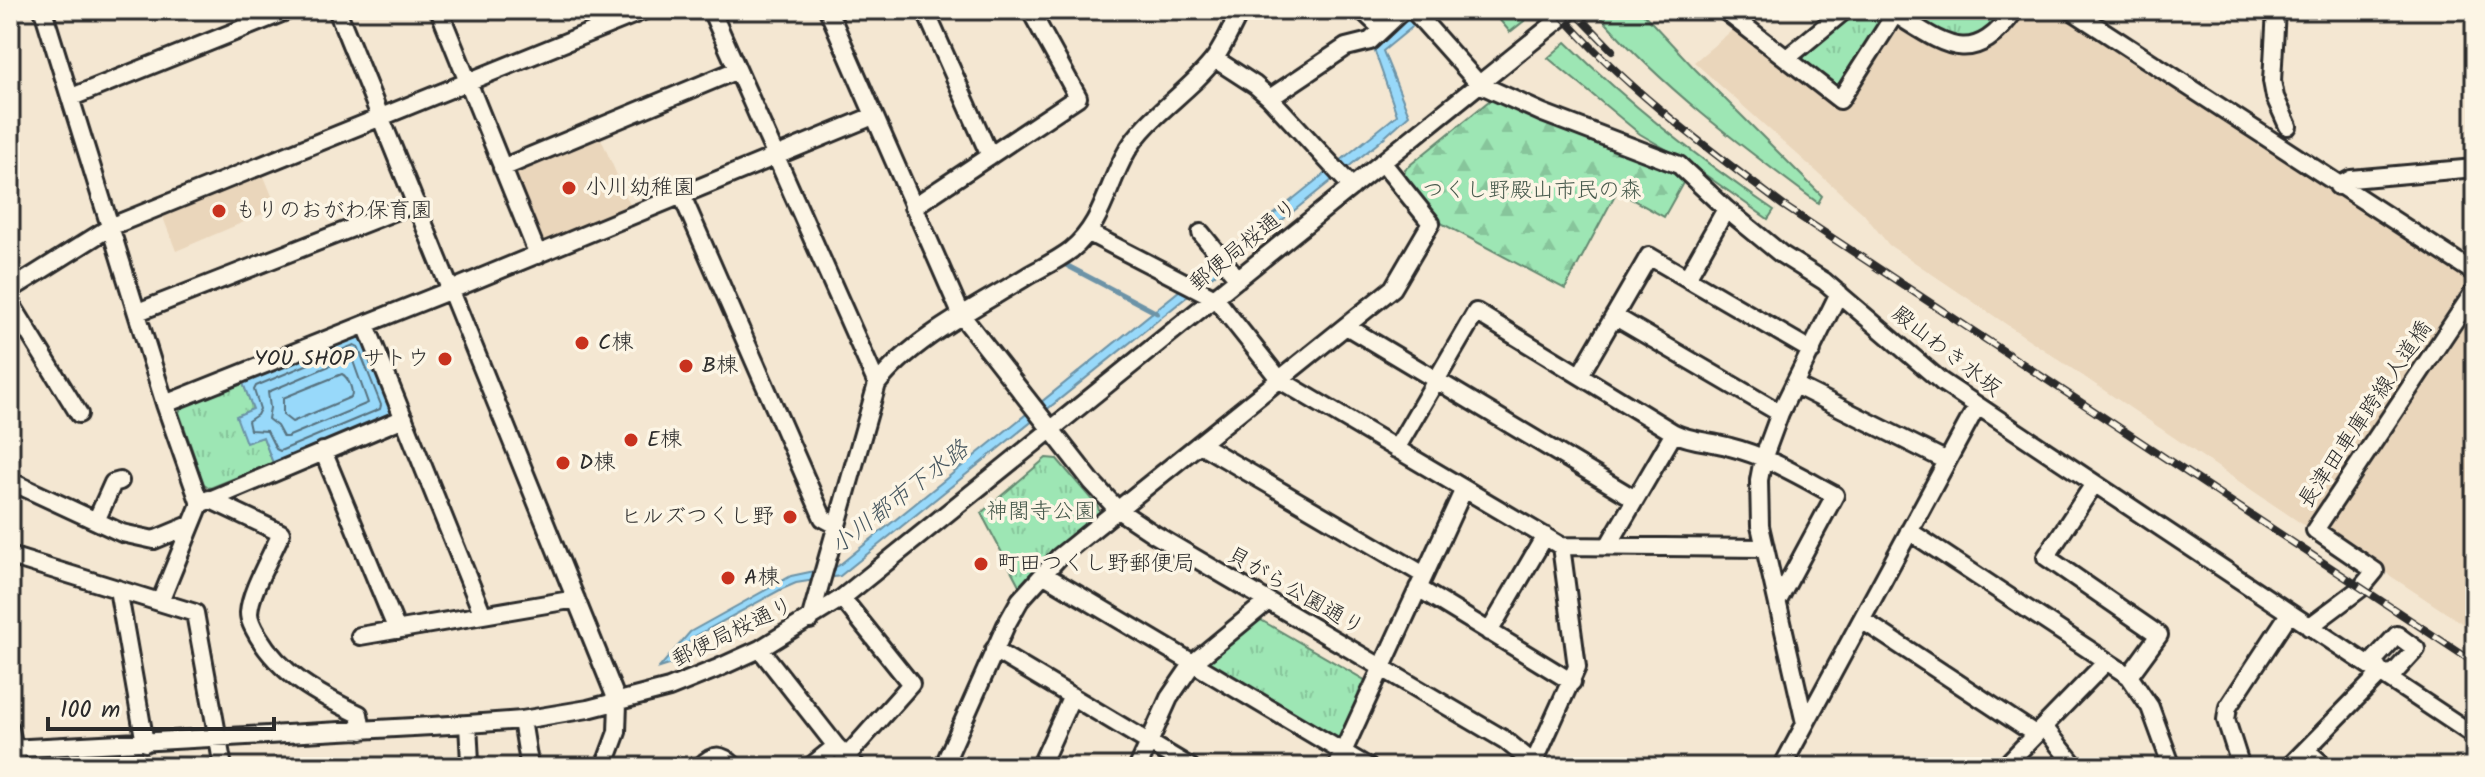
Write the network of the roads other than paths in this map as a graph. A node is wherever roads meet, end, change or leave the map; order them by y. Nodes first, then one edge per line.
1 (43, 10) edge
2 (289, 10) edge
3 (337, 10) edge
4 (439, 10) edge
5 (645, 10) edge
6 (711, 10) edge
7 (828, 10) edge
8 (925, 10) edge
9 (1030, 10) edge
10 (1241, 10) edge
11 (1362, 10) edge
12 (1403, 10) edge
13 (1571, 10) edge
14 (1724, 10) edge
15 (1845, 10) edge
16 (2015, 10) edge
17 (2071, 10) edge
18 (2276, 10) edge
19 (1417, 14) edge
20 (1382, 29) junction
21 (1787, 58) junction
22 (1215, 59) junction
23 (737, 70) junction
24 (468, 81) junction
25 (1479, 84) junction
26 (72, 97) junction
27 (1270, 98) junction
28 (873, 116) junction
29 (381, 117) junction
30 (2288, 126) dead end
31 (775, 156) junction
32 (990, 156) junction
33 (1382, 162) junction
34 (502, 168) junction
35 (2475, 168) edge
36 (2338, 186) junction
37 (1352, 187) junction
38 (682, 196) junction
39 (416, 203) junction
40 (913, 207) junction
41 (1726, 209) junction
42 (112, 226) junction
43 (1089, 233) junction
44 (1201, 233) dead end
45 (538, 255) junction
46 (1228, 267) junction
47 (2475, 273) edge
48 (1687, 278) junction
49 (10, 290) edge
50 (451, 290) junction
51 (2475, 290) edge
52 (1839, 293) junction
53 (1215, 298) junction
54 (10, 302) edge
55 (138, 312) junction
56 (962, 316) junction
57 (1614, 316) junction
58 (366, 325) junction
59 (1346, 326) junction
60 (1812, 351) junction
61 (1580, 375) junction
62 (1280, 380) junction
63 (1435, 380) junction
64 (877, 384) junction
65 (1795, 385) junction
66 (77, 401) dead end
67 (165, 404) junction
68 (1977, 406) junction
69 (1780, 413) junction
70 (404, 418) junction
71 (1050, 430) junction
72 (1674, 433) junction
73 (1200, 444) junction
74 (1396, 449) junction
75 (323, 451) junction
76 (1763, 459) junction
77 (1947, 461) junction
78 (10, 481) edge
79 (120, 481) dead end
80 (2094, 484) junction
81 (1464, 489) junction
82 (1635, 499) junction
83 (204, 502) junction
84 (1118, 510) junction
85 (96, 521) junction
86 (190, 525) junction
87 (836, 525) junction
88 (1909, 531) junction
89 (1545, 536) junction
90 (1561, 546) junction
91 (1608, 546) junction
92 (1765, 548) junction
93 (10, 556) edge
94 (1043, 574) junction
95 (1421, 582) junction
96 (118, 589) junction
97 (842, 598) junction
98 (576, 599) junction
99 (1268, 601) junction
100 (1778, 601) junction
101 (160, 602) junction
102 (2289, 614) junction
103 (483, 615) junction
104 (810, 620) junction
105 (1862, 620) junction
106 (2309, 627) junction
107 (397, 630) junction
108 (1489, 632) junction
109 (360, 636) dead end
110 (760, 649) junction
111 (994, 650) junction
112 (2106, 662) junction
113 (1193, 663) junction
114 (1382, 668) junction
115 (2380, 674) junction
116 (2129, 676) junction
117 (1572, 682) junction
118 (1072, 696) junction
119 (618, 703) junction
120 (522, 720) junction
121 (1805, 723) junction
122 (468, 724) junction
123 (10, 729) edge
124 (2039, 730) junction
125 (362, 731) junction
126 (2475, 736) edge
127 (218, 739) junction
128 (145, 743) junction
129 (1149, 743) junction
130 (12, 749) edge
131 (2306, 750) junction
132 (846, 757) edge
133 (1340, 760) edge
134 (529, 763) dead end
135 (1535, 765) edge
136 (1788, 765) edge
137 (18, 767) edge
138 (223, 767) edge
139 (463, 767) edge
140 (604, 767) edge
141 (700, 767) edge
142 (735, 767) edge
143 (810, 767) edge
144 (943, 767) edge
145 (1040, 767) edge
146 (1138, 767) edge
147 (1190, 767) edge
148 (1368, 767) edge
149 (2004, 767) edge
150 (2076, 767) edge
151 (2172, 767) edge
152 (2241, 767) edge
153 (2289, 767) edge
154 (2325, 767) edge

1 - 26 street
2 - 26 street
3 - 29 street
4 - 24 street
5 - 24 street
6 - 23 street
7 - 28 street, 貝がら公園通り
8 - 32 street
9 - 32 street
10 - 22 street
11 - 20 street
12 - 20 street
13 - 25 street, 郵便局桜通り
14 - 21 street
15 - 21 street
16 - 21 street
17 - 36 street
18 - 30 street
19 - 25 street
20 - 27 street
22 - 27 street
22 - 43 street
23 - 31 street
23 - 34 street
24 - 29 street
24 - 34 street
25 - 33 street, 郵便局桜通り
25 - 41 street, 殿山わき水坂
26 - 42 street
27 - 37 street
28 - 31 street
28 - 40 street, 貝がら公園通り
29 - 39 street
29 - 42 street
31 - 38 street
31 - 64 street
32 - 40 street
33 - 37 street, 郵便局桜通り
33 - 59 street
34 - 45 street
35 - 36 street
36 - 47 street
37 - 46 street, 郵便局桜通り
38 - 45 street
38 - 87 street
39 - 50 street
39 - 55 street
40 - 56 street, 貝がら公園通り
41 - 48 street
41 - 52 street, 殿山わき水坂
42 - 49 street
42 - 55 street
43 - 53 street
43 - 56 street
44 - 46 street
45 - 50 street
46 - 53 street, 郵便局桜通り
48 - 57 street
48 - 60 street
50 - 58 street
50 - 98 street
51 - 106 street, 長津田車庫跨線人道橋
52 - 60 street
52 - 68 street, 殿山わき水坂
53 - 62 street
53 - 71 street, 郵便局桜通り
54 - 66 street
55 - 67 street
56 - 64 street
56 - 71 street, 貝がら公園通り
57 - 61 street
57 - 69 street
58 - 67 street
58 - 70 street
59 - 62 street
59 - 63 street
60 - 65 street
61 - 63 street
61 - 72 street
62 - 73 street
62 - 74 street
63 - 74 street
63 - 82 street
64 - 87 street
65 - 69 street
65 - 77 street
67 - 83 street
68 - 77 street
68 - 80 street, 殿山わき水坂
69 - 76 street
70 - 75 street
70 - 103 street
71 - 84 street, 貝がら公園通り
71 - 97 street, 郵便局桜通り
72 - 76 street
72 - 82 street
73 - 84 street
73 - 95 street
74 - 81 street
75 - 83 street
75 - 107 street
76 - 92 street
76 - 100 street
77 - 88 street
78 - 85 street
79 - 85 street
80 - 102 street, 殿山わき水坂
80 - 116 street
81 - 89 street
81 - 95 street
82 - 91 street
83 - 86 street
83 - 125 street
84 - 94 street
84 - 99 street, 貝がら公園通り
85 - 86 street
86 - 101 street
87 - 104 street
88 - 105 street
88 - 112 street
89 - 90 street
89 - 108 street
90 - 91 street
90 - 117 street
91 - 92 street
92 - 100 street
93 - 96 street
94 - 111 street
94 - 113 street
95 - 108 street
95 - 114 street
96 - 101 street
96 - 128 street
97 - 104 street, 郵便局桜通り
97 - 132 street
98 - 103 street
98 - 119 street
99 - 113 street
99 - 114 street, 貝がら公園通り
100 - 121 street
101 - 127 street
102 - 106 street, 殿山わき水坂
102 - 152 street
103 - 107 street
104 - 110 street, 郵便局桜通り
105 - 121 street
105 - 124 street
106 - 115 street, 殿山わき水坂
107 - 109 street
108 - 117 street
110 - 119 street, 郵便局桜通り
110 - 132 street
111 - 118 street
111 - 144 street
112 - 116 street
112 - 124 street
113 - 129 street
113 - 133 street
114 - 133 street
114 - 135 street, 貝がら公園通り
115 - 126 street, 殿山わき水坂
115 - 131 street
116 - 151 street
117 - 135 street
118 - 129 street
118 - 145 street
119 - 120 street, 郵便局桜通り
119 - 140 street
120 - 122 street, 郵便局桜通り
120 - 134 street
121 - 136 street
122 - 125 street, 郵便局桜通り
122 - 139 street
123 - 130 street
124 - 149 street
124 - 150 street
125 - 127 street, 郵便局桜通り
127 - 128 street, 郵便局桜通り
127 - 138 street
128 - 130 street, 郵便局桜通り
129 - 146 street
129 - 147 street
130 - 137 street
131 - 153 street
131 - 154 street
132 - 143 street
133 - 148 street
141 - 142 street

